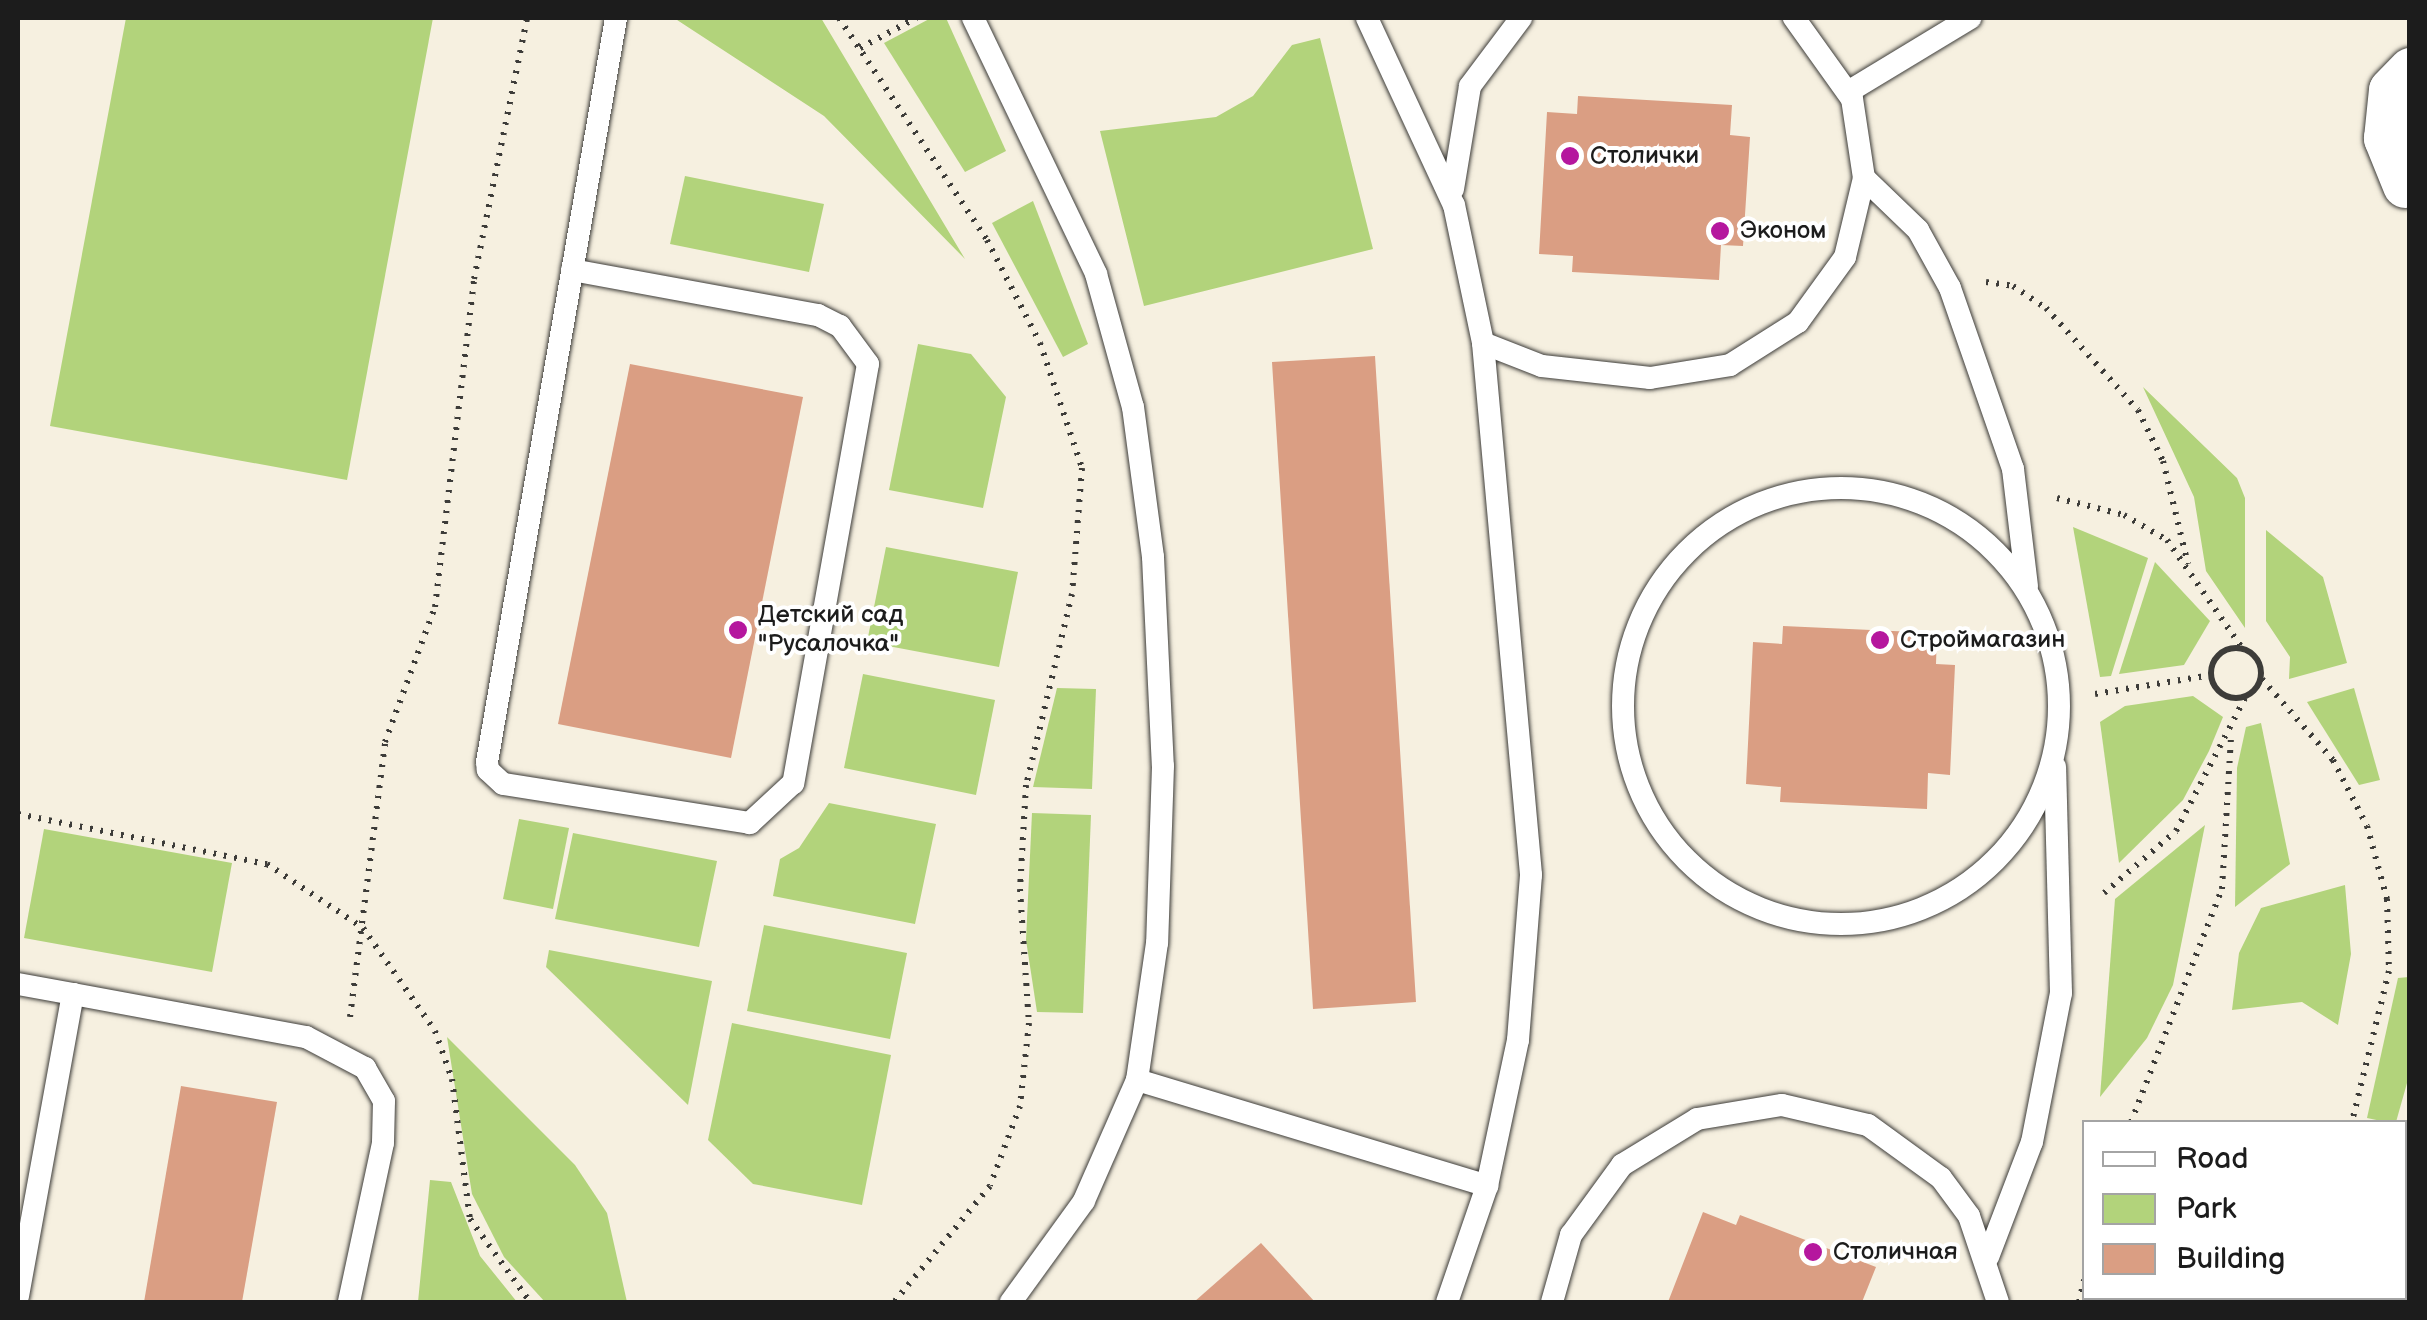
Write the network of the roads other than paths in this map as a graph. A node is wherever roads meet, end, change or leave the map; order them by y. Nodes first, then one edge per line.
1 (616, 18) edge
2 (973, 18) edge
3 (1367, 18) edge
4 (1521, 18) edge
5 (1794, 18) edge
6 (1970, 18) edge
7 (2410, 70) edge
8 (1848, 92) junction
9 (1864, 178) junction
10 (2408, 193) edge
11 (1454, 205) junction
12 (572, 270) junction
13 (1483, 343) junction
14 (2028, 590) junction
15 (2055, 755) junction
16 (18, 984) edge
17 (73, 994) junction
18 (1137, 1080) junction
19 (1487, 1186) junction
20 (1988, 1257) junction
21 (18, 1296) edge
22 (349, 1302) edge
23 (1012, 1302) edge
24 (1447, 1302) edge
25 (1552, 1302) edge
26 (1998, 1302) edge

1 - 12 lane
2 - 18 lane
3 - 11 lane
4 - 11 lane
5 - 8 lane
6 - 8 lane
7 - 10 street
8 - 9 lane
9 - 13 lane
9 - 14 lane
11 - 13 lane
12 - 12 lane
13 - 19 lane
14 - 15 lane
14 - 15 lane
15 - 20 lane
16 - 17 lane
17 - 21 lane
17 - 22 lane
18 - 19 lane
18 - 23 lane
19 - 24 lane
20 - 25 lane
20 - 26 lane

